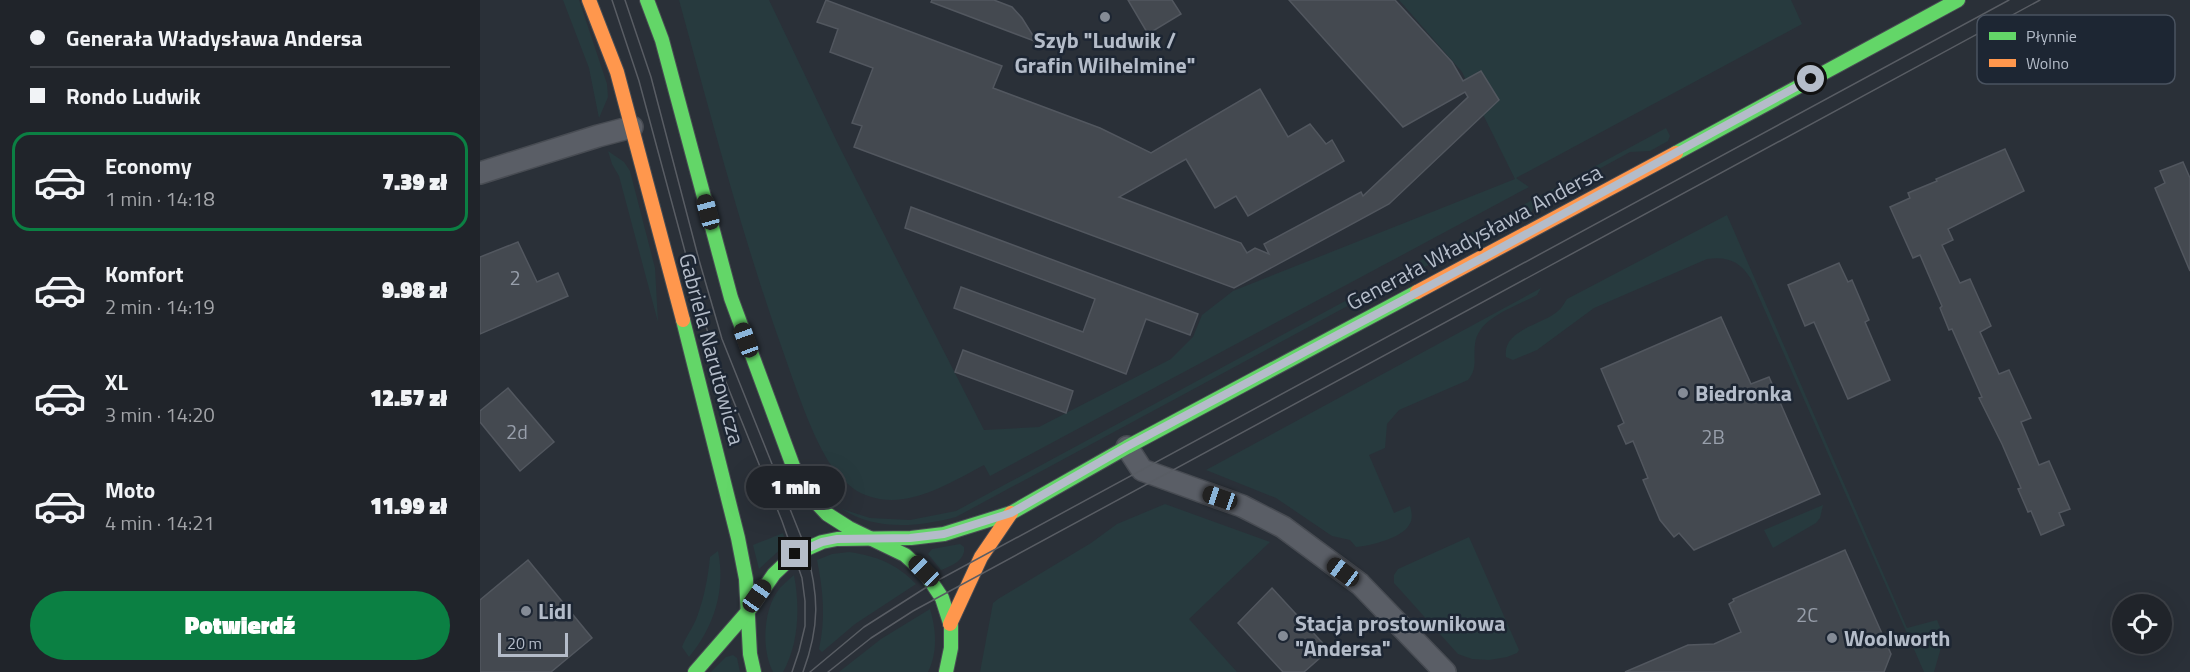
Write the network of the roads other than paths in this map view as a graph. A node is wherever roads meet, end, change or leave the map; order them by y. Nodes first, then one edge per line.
1 (589, 0) edge
2 (647, 0) edge
3 (1958, 0) edge
4 (632, 128) junction
5 (480, 173) edge
6 (1126, 447) junction
7 (1011, 513) junction
8 (874, 539) junction
9 (749, 610) junction
10 (950, 624) junction
11 (695, 672) edge
12 (754, 672) edge
13 (946, 672) edge
14 (1445, 672) edge

1 - 4 main road, Gabriela Narutowicza
2 - 8 main road, Gabriela Narutowicza
3 - 6 main road, Generała Władysława Andersa
4 - 5 street
4 - 9 main road, Gabriela Narutowicza
6 - 7 main road, Generała Władysława Andersa
6 - 14 street
7 - 8 main road, Generała Władysława Andersa
7 - 10 main road, Generała Władysława Andersa
8 - 9 main road, Generała Władysława Andersa
8 - 10 main road, Gabriela Narutowicza
9 - 11 main road, Generała Władysława Andersa
9 - 12 main road, Gabriela Narutowicza
10 - 13 main road

